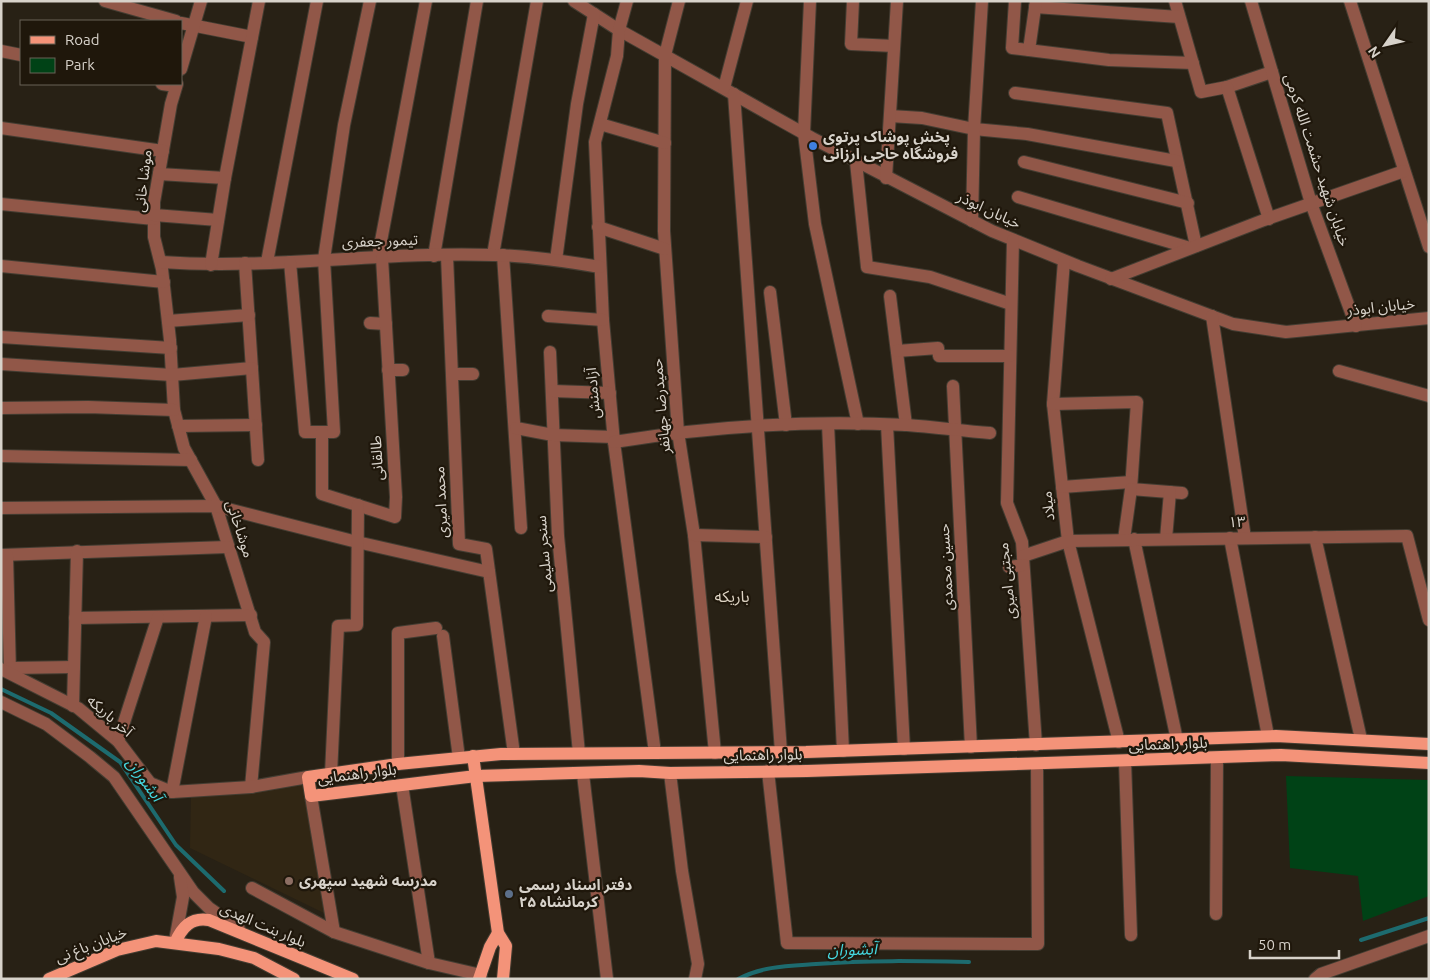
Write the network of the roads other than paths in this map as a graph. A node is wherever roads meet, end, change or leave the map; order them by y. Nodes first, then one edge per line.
1 (104, 1) edge
2 (201, 1) edge
3 (259, 1) edge
4 (317, 1) edge
5 (370, 1) edge
6 (426, 1) edge
7 (477, 1) edge
8 (537, 1) edge
9 (574, 1) edge
10 (627, 1) edge
11 (679, 1) edge
12 (747, 1) edge
13 (810, 1) edge
14 (853, 1) edge
15 (897, 1) edge
16 (982, 1) edge
17 (1015, 1) edge
18 (1175, 1) edge
19 (1252, 1) edge
20 (1350, 1) edge
21 (1035, 4) edge
22 (594, 14) junction
23 (1180, 17) junction
24 (172, 20) edge
25 (182, 23) edge
26 (194, 26) junction
27 (620, 30) junction
28 (252, 37) junction
29 (894, 46) junction
30 (1029, 50) junction
31 (1, 51) edge
32 (20, 55) edge
33 (665, 55) junction
34 (1193, 63) junction
35 (182, 66) edge
36 (1272, 72) junction
37 (176, 85) edge
38 (1227, 87) junction
39 (729, 91) junction
40 (1015, 93) dead end
41 (890, 116) junction
42 (600, 124) junction
43 (1, 128) edge
44 (974, 129) junction
45 (804, 133) junction
46 (665, 143) junction
47 (163, 150) junction
48 (1176, 161) junction
49 (856, 162) junction
50 (1024, 162) dead end
51 (1404, 171) junction
52 (159, 174) junction
53 (225, 178) junction
54 (886, 178) junction
55 (1018, 197) dead end
56 (1188, 203) junction
57 (1311, 203) junction
58 (1, 204) edge
59 (154, 217) junction
60 (1269, 219) junction
61 (218, 220) junction
62 (972, 221) junction
63 (598, 227) junction
64 (1013, 240) junction
65 (1193, 247) junction
66 (1429, 247) edge
67 (665, 249) junction
68 (498, 255) junction
69 (440, 256) junction
70 (380, 257) junction
71 (324, 259) junction
72 (556, 260) junction
73 (1064, 261) junction
74 (161, 262) junction
75 (267, 262) junction
76 (290, 262) junction
77 (245, 264) junction
78 (211, 265) junction
79 (1, 266) edge
80 (600, 267) junction
81 (1111, 279) junction
82 (164, 282) junction
83 (770, 292) dead end
84 (890, 296) dead end
85 (1011, 304) junction
86 (249, 315) junction
87 (548, 316) dead end
88 (1212, 316) junction
89 (1429, 318) edge
90 (168, 320) junction
91 (603, 320) junction
92 (370, 323) dead end
93 (386, 324) junction
94 (1356, 326) junction
95 (1, 337) edge
96 (171, 348) junction
97 (897, 351) junction
98 (550, 352) dead end
99 (1010, 356) junction
100 (1, 364) edge
101 (252, 368) junction
102 (388, 370) junction
103 (403, 370) dead end
104 (1339, 371) dead end
105 (452, 374) junction
106 (473, 374) dead end
107 (172, 375) junction
108 (953, 386) dead end
109 (553, 391) junction
110 (610, 393) junction
111 (1429, 396) edge
112 (1053, 404) junction
113 (1, 408) edge
114 (174, 410) junction
115 (786, 424) junction
116 (828, 424) junction
117 (858, 424) junction
118 (256, 425) junction
119 (758, 425) junction
120 (906, 425) junction
121 (178, 426) junction
122 (887, 426) junction
123 (516, 428) junction
124 (954, 430) junction
125 (328, 432) junction
126 (678, 432) junction
127 (990, 433) dead end
128 (554, 435) junction
129 (614, 439) junction
130 (1, 456) edge
131 (191, 460) junction
132 (258, 460) dead end
133 (1131, 485) junction
134 (1062, 487) junction
135 (216, 506) junction
136 (358, 506) junction
137 (1, 508) edge
138 (521, 528) dead end
139 (694, 535) junction
140 (766, 537) junction
141 (1315, 537) junction
142 (1230, 538) junction
143 (1245, 538) junction
144 (1129, 539) junction
145 (1166, 539) junction
146 (1068, 541) junction
147 (358, 542) junction
148 (227, 547) junction
149 (77, 551) junction
150 (4, 555) edge
151 (1023, 560) junction
152 (1009, 567) dead end
153 (489, 572) junction
154 (251, 615) junction
155 (206, 616) junction
156 (158, 617) junction
157 (75, 618) junction
158 (1429, 620) edge
159 (74, 667) junction
160 (7, 670) edge
161 (1, 702) edge
162 (74, 706) junction
163 (1268, 736) junction
164 (1361, 739) junction
165 (1177, 740) junction
166 (118, 741) junction
167 (1120, 742) junction
168 (1429, 744) edge
169 (1036, 745) junction
170 (972, 747) junction
171 (904, 749) junction
172 (843, 751) junction
173 (715, 752) junction
174 (781, 752) junction
175 (579, 753) junction
176 (655, 753) junction
177 (514, 754) junction
178 (473, 756) junction
179 (459, 758) junction
180 (1217, 758) junction
181 (1125, 762) junction
182 (1429, 763) edge
183 (398, 764) junction
184 (1037, 764) junction
185 (768, 771) junction
186 (670, 773) junction
187 (331, 774) junction
188 (583, 774) junction
189 (476, 776) junction
190 (308, 777) junction
191 (402, 785) junction
192 (251, 787) junction
193 (172, 792) junction
194 (311, 796) junction
195 (173, 864) junction
196 (252, 888) dead end
197 (1216, 914) dead end
198 (334, 932) junction
199 (498, 933) junction
200 (249, 935) junction
201 (1131, 935) dead end
202 (1429, 936) edge
203 (175, 943) junction
204 (429, 963) junction
205 (326, 974) edge
206 (480, 977) edge
207 (50, 979) edge
208 (294, 979) edge
209 (353, 979) edge
210 (503, 979) edge
211 (607, 979) edge
212 (696, 979) edge
213 (1314, 979) edge

1 - 24 street
2 - 26 street
3 - 28 street
4 - 75 street
5 - 71 street
6 - 70 street, طالقانی
7 - 69 street, محمد امیری
8 - 68 street, سنجر سلیمی
9 - 22 street, خیابان ابوذر
10 - 27 street, آزادمنش
11 - 33 street, حمیدرضا جهانفر
12 - 39 street
13 - 45 street
14 - 29 street
15 - 29 street
16 - 44 street
17 - 30 street
18 - 23 street
19 - 36 street, خیابان شهید حشمت الله کرمی
20 - 51 street
21 - 23 street
21 - 30 street
22 - 27 street, خیابان ابوذر
22 - 72 street
23 - 34 street
25 - 26 street
26 - 28 street
26 - 35 street
27 - 33 street, خیابان ابوذر
27 - 42 street, آزادمنش
28 - 53 street
29 - 41 street
30 - 34 street
31 - 32 street
33 - 39 street, خیابان ابوذر
33 - 46 street, حمیدرضا جهانفر
34 - 38 street
36 - 38 street
36 - 57 street, خیابان شهید حشمت الله کرمی
37 - 47 street, موشا خانی
38 - 60 street
39 - 45 street, خیابان ابوذر
39 - 119 street
40 - 48 street
41 - 44 street
41 - 54 street
42 - 46 street
42 - 63 street, آزادمنش
43 - 47 street
44 - 48 street
44 - 62 street
45 - 49 street, خیابان ابوذر
45 - 117 street
46 - 67 street, حمیدرضا جهانفر
47 - 52 street, موشا خانی
48 - 56 street
49 - 54 street, خیابان ابوذر
49 - 85 street
50 - 56 street
51 - 57 street
51 - 66 street
52 - 53 street
52 - 59 street, موشا خانی
53 - 61 street
54 - 62 street, خیابان ابوذر
55 - 65 street
56 - 65 street
57 - 60 street
57 - 94 street, خیابان شهید حشمت الله کرمی
58 - 59 street
59 - 61 street
59 - 74 street, موشا خانی
60 - 65 street
61 - 78 street
62 - 64 street, خیابان ابوذر
63 - 67 street
63 - 80 street, آزادمنش
64 - 73 street, خیابان ابوذر
64 - 85 street, مجتبی امیری
65 - 81 street
67 - 126 street, حمیدرضا جهانفر
68 - 69 street, تیمور جعفری
68 - 72 street, تیمور جعفری
68 - 123 street, سنجر سلیمی
69 - 70 street, تیمور جعفری
69 - 105 street, محمد امیری
70 - 71 street, تیمور جعفری
70 - 93 street, طالقانی
71 - 76 street, تیمور جعفری
71 - 125 street
72 - 80 street, تیمور جعفری
73 - 81 street, خیابان ابوذر
73 - 112 street, میلاد
74 - 78 street, تیمور جعفری
74 - 82 street, موشا خانی
75 - 76 street, تیمور جعفری
75 - 77 street, تیمور جعفری
76 - 125 street
77 - 78 street, تیمور جعفری
77 - 86 street
79 - 82 street
80 - 91 street, آزادمنش
81 - 88 street, خیابان ابوذر
82 - 90 street, موشاخانی
83 - 115 street
84 - 97 street
85 - 99 street, مجتبی امیری
86 - 90 street
86 - 101 street
87 - 91 street
88 - 94 street, خیابان ابوذر
88 - 143 street
89 - 94 street, خیابان ابوذر
90 - 96 street, موشاخانی
91 - 110 street, آزادمنش
92 - 93 street
93 - 102 street, طالقانی
95 - 96 street
96 - 107 street, موشاخانی
97 - 99 street
97 - 120 street
98 - 109 street, سنجر سلیمی
99 - 151 street, مجتبی امیری
100 - 107 street
101 - 107 street
101 - 118 street
102 - 103 street
102 - 136 street, طالقانی
104 - 111 street
105 - 106 street
105 - 153 street, محمد امیری
107 - 114 street, موشاخانی
108 - 124 street, حسین محمدی
109 - 110 street
109 - 128 street, سنجر سلیمی
110 - 129 street, آزادمنش
112 - 133 street
112 - 134 street, میلاد
113 - 114 street
114 - 121 street, موشاخانی
115 - 116 street
115 - 119 street
116 - 117 street
116 - 172 street
117 - 122 street
118 - 121 street
118 - 132 street
119 - 126 street
119 - 140 street
120 - 122 street
120 - 124 street
121 - 131 street, موشاخانی
122 - 171 street
123 - 128 street
123 - 138 street, سنجر سلیمی
124 - 127 street
124 - 170 street, حسین محمدی
125 - 136 street, طالقانی
126 - 129 street
126 - 139 street, حمیدرضا جهانفر
128 - 129 street
128 - 175 street, سنجر سلیمی
129 - 176 street, آزادمنش
130 - 131 street
131 - 135 street, موشاخانی
133 - 134 street
133 - 144 street
133 - 145 street
134 - 146 street, میلاد
135 - 137 street
135 - 147 street
135 - 148 street, موشاخانی
136 - 147 street
139 - 140 street
139 - 173 street, حمیدرضا جهانفر
140 - 174 street
141 - 143 street, ۱۳
141 - 158 street, ۱۳
141 - 164 street
142 - 143 street, ۱۳
142 - 145 street, ۱۳
142 - 163 street
144 - 145 street, ۱۳
144 - 146 street, ۱۳
144 - 165 street
146 - 151 street, ۱۳
146 - 167 street, میلاد
147 - 153 street
147 - 187 street
148 - 149 street
148 - 154 street, موشاخانی
149 - 150 street
149 - 157 street
150 - 160 street
151 - 152 street, ۱۳
151 - 169 street, مجتبی امیری
153 - 177 street, محمد امیری
154 - 155 street
154 - 192 street, موشاخانی
155 - 156 street
155 - 193 street
156 - 157 street
156 - 166 street
157 - 159 street
159 - 160 street
159 - 162 street
160 - 162 street, آخر باریکه
161 - 195 street
162 - 166 street, آخر باریکه
163 - 164 main road, بلوار راهنمایی
163 - 165 main road, بلوار راهنمایی
164 - 168 main road, بلوار راهنمایی
165 - 167 main road, بلوار راهنمایی
166 - 193 street, آخر باریکه
167 - 169 main road, بلوار راهنمایی
169 - 170 main road, بلوار راهنمایی
170 - 171 main road, بلوار راهنمایی
171 - 172 main road, بلوار راهنمایی
172 - 174 main road, بلوار راهنمایی
173 - 174 main road, بلوار راهنمایی
173 - 176 main road, بلوار راهنمایی
175 - 176 main road, بلوار راهنمایی
175 - 177 main road, بلوار راهنمایی
177 - 178 main road, بلوار راهنمایی
178 - 179 main road, بلوار راهنمایی
178 - 189 main road
179 - 183 main road, بلوار راهنمایی
179 - 183 street
180 - 181 main road, بلوار راهنمایی
180 - 182 main road, بلوار راهنمایی
180 - 197 street
181 - 184 main road, بلوار راهنمایی
181 - 201 street
183 - 187 main road, بلوار راهنمایی
184 - 185 main road, بلوار راهنمایی
184 - 185 street
185 - 186 main road, بلوار راهنمایی
186 - 188 main road, بلوار راهنمایی
186 - 212 street
187 - 190 main road, بلوار راهنمایی
188 - 189 main road, بلوار راهنمایی
188 - 211 street
189 - 191 main road, بلوار راهنمایی
189 - 199 main road
190 - 192 street, آخر باریکه
190 - 194 main road, بلوار راهنمایی
191 - 194 main road, بلوار راهنمایی
191 - 204 street
192 - 193 street, آخر باریکه
194 - 198 street
195 - 200 street
195 - 203 street
196 - 198 street
198 - 204 street
199 - 206 main road
199 - 210 main road
200 - 203 main road, بلوار بنت الهدی
200 - 205 main road, بلوار بنت الهدی
202 - 213 street
203 - 207 main road, خیابان باغ نی
203 - 208 main road
204 - 206 street
205 - 209 main road, بلوار بنت الهدی

